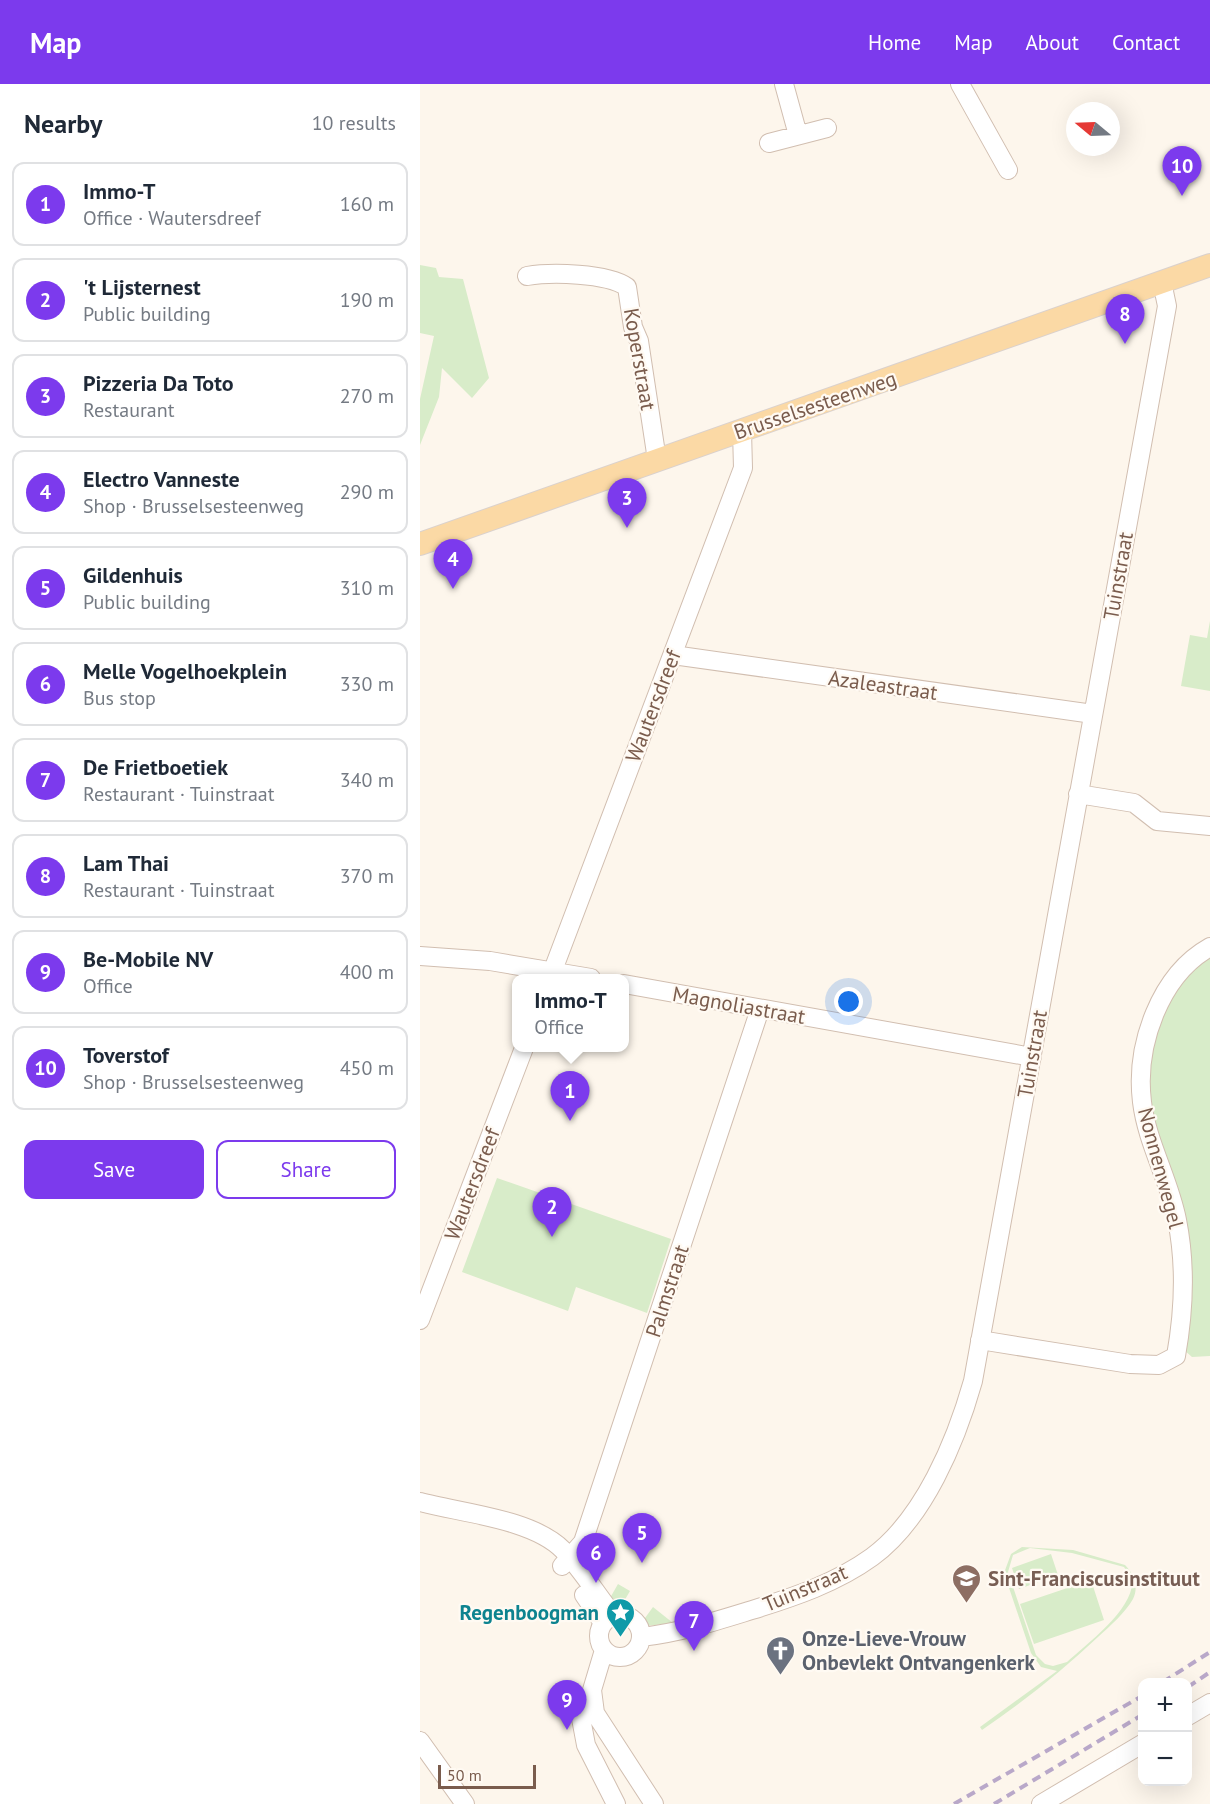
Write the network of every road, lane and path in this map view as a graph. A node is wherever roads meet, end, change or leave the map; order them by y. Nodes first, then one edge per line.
1 (784, 84) edge
2 (960, 84) edge
3 (827, 128) dead end
4 (798, 135) junction
5 (769, 143) dead end
6 (1008, 170) dead end
7 (1210, 265) edge
8 (527, 276) dead end
9 (1162, 282) junction
10 (742, 431) junction
11 (657, 460) junction
12 (420, 544) edge
13 (673, 655) junction
14 (1093, 714) junction
15 (1078, 794) junction
16 (1210, 826) edge
17 (1210, 947) edge
18 (420, 956) edge
19 (547, 974) edge
20 (551, 974) edge
21 (629, 985) edge
22 (760, 1009) junction
23 (522, 1052) edge
24 (1032, 1057) junction
25 (420, 1320) edge
26 (980, 1340) junction
27 (420, 1502) edge
28 (565, 1562) junction
29 (609, 1620) junction
30 (641, 1637) junction
31 (610, 1653) junction
32 (1210, 1703) edge
33 (580, 1713) dead end
34 (1192, 1714) edge
35 (420, 1742) edge
36 (1138, 1747) edge
37 (465, 1804) edge
38 (616, 1804) edge
39 (654, 1804) edge
40 (1041, 1804) edge

1 - 4 street
2 - 6 street
3 - 4 street
4 - 5 street
7 - 9 main road, Brusselsesteenweg
8 - 11 street, Koperstraat
9 - 10 main road, Brusselsesteenweg
9 - 14 street, Tuinstraat
10 - 11 main road, Brusselsesteenweg
10 - 13 street, Wautersdreef
11 - 12 main road, Brusselsesteenweg
13 - 14 street, Azaleastraat
13 - 20 street, Wautersdreef
14 - 15 street, Tuinstraat
15 - 16 street
15 - 24 street, Tuinstraat
17 - 26 street, Nonnenwegel
18 - 19 street
21 - 22 street, Magnoliastraat
22 - 24 street, Magnoliastraat
22 - 28 street, Palmstraat
23 - 25 street, Wautersdreef
24 - 26 street, Tuinstraat
26 - 30 street, Tuinstraat
27 - 28 street
28 - 29 street
29 - 30 street
29 - 31 street
30 - 31 street
31 - 39 street
32 - 34 street
33 - 38 street
35 - 37 street
36 - 40 street

